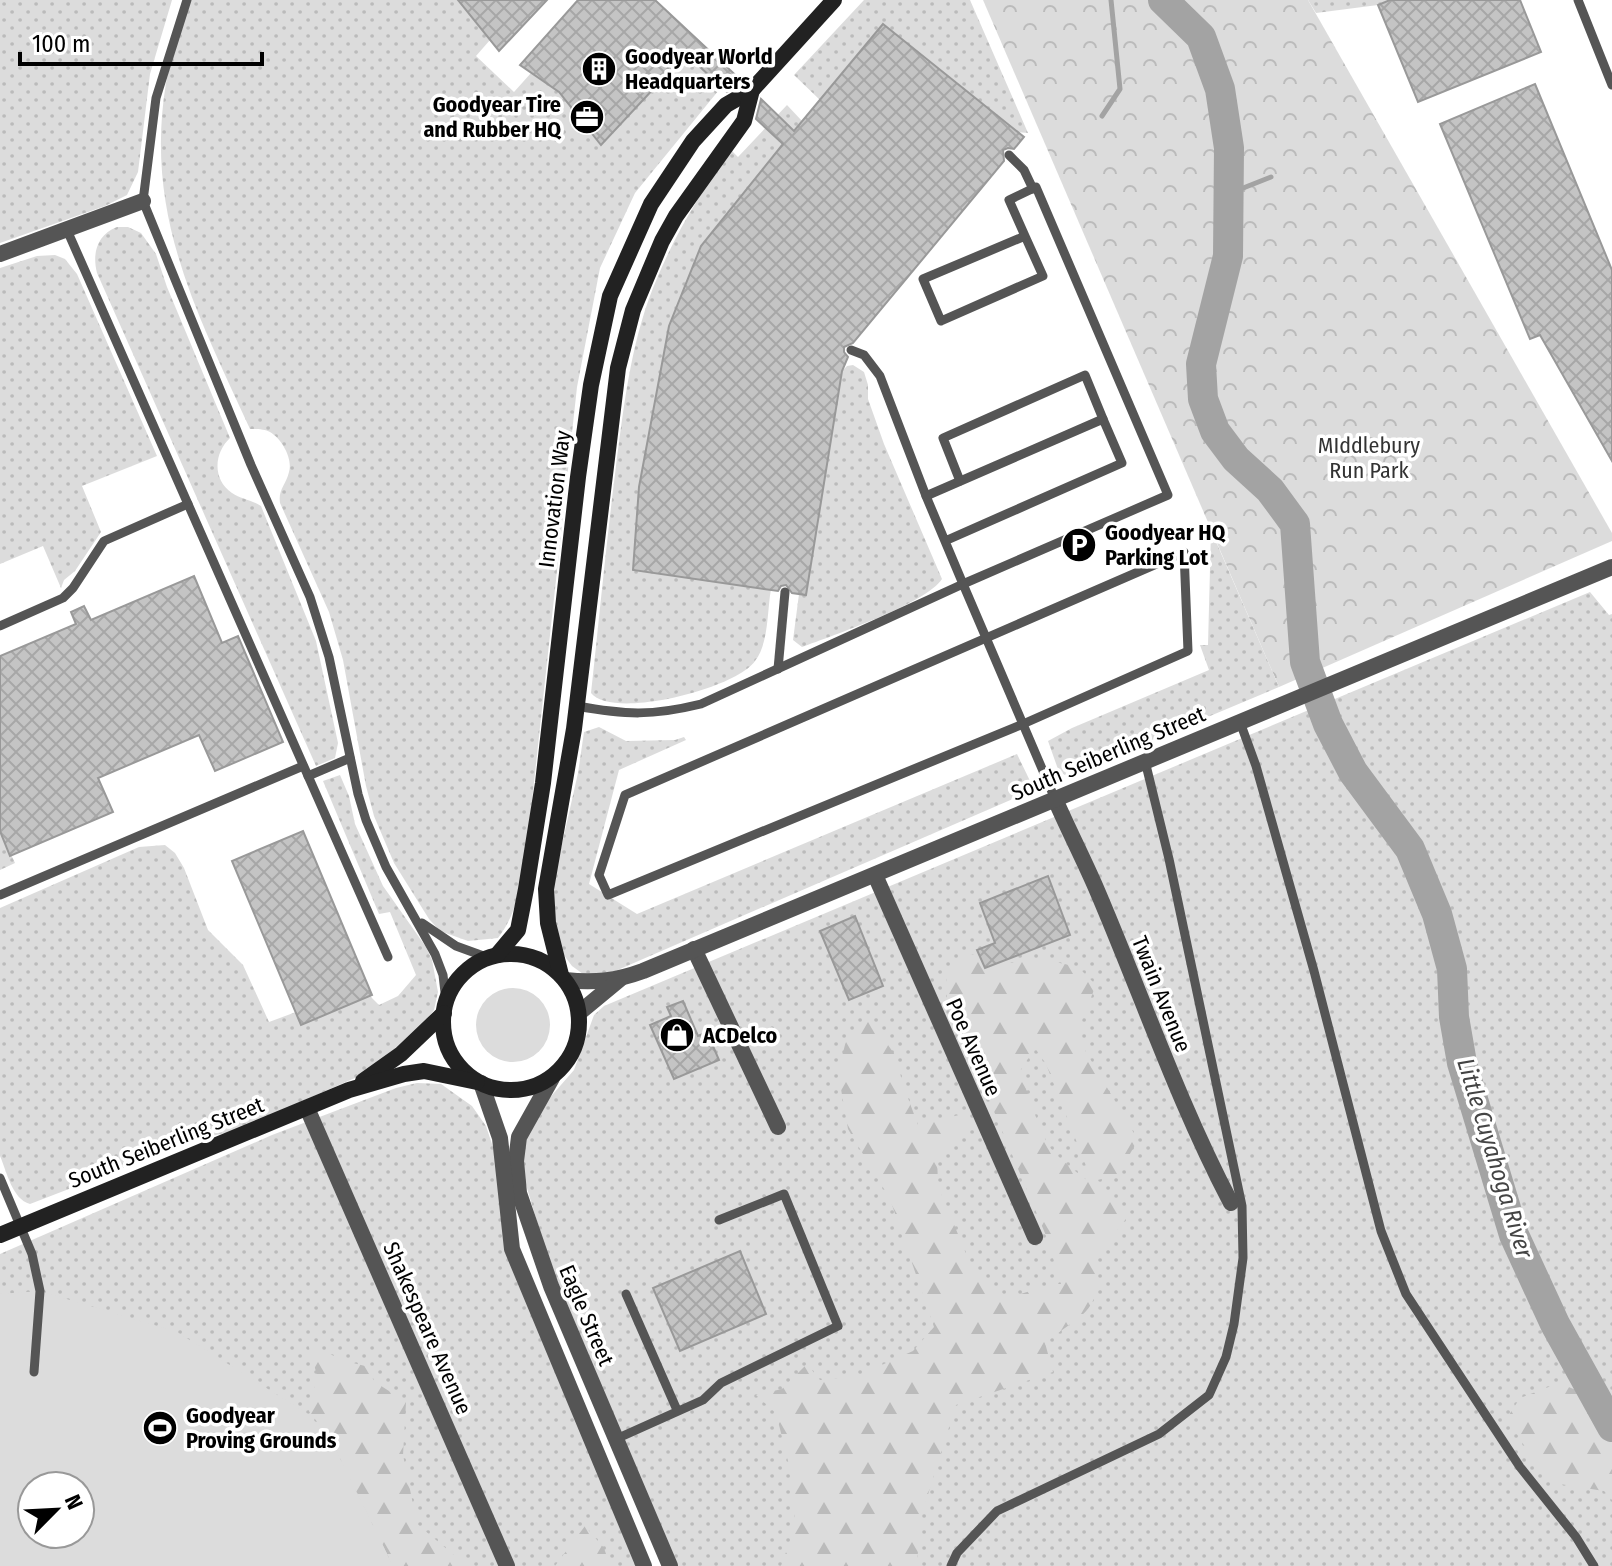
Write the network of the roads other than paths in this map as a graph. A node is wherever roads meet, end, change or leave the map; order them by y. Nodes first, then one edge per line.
1 (187, 0) edge
2 (834, 0) edge
3 (1578, 0) edge
4 (1612, 85) edge
5 (752, 90) junction
6 (1009, 155) dead end
7 (1033, 189) junction
8 (143, 201) junction
9 (67, 230) junction
10 (1025, 236) junction
11 (0, 254) edge
12 (851, 350) dead end
13 (1103, 419) junction
14 (960, 481) junction
15 (926, 496) junction
16 (188, 504) junction
17 (945, 541) junction
18 (1612, 567) edge
19 (963, 584) junction
20 (785, 592) dead end
21 (0, 626) edge
22 (986, 637) junction
23 (778, 669) junction
24 (577, 706) junction
25 (1240, 722) junction
26 (1023, 724) junction
27 (350, 758) junction
28 (1145, 761) junction
29 (303, 766) junction
30 (308, 776) junction
31 (1055, 799) junction
32 (875, 875) junction
33 (0, 895) edge
34 (418, 920) junction
35 (694, 949) junction
36 (388, 957) dead end
37 (493, 957) junction
38 (563, 978) junction
39 (620, 979) junction
40 (445, 1007) junction
41 (579, 1013) junction
42 (552, 1078) junction
43 (479, 1082) junction
44 (349, 1090) junction
45 (307, 1108) junction
46 (778, 1127) dead end
47 (0, 1178) edge
48 (1231, 1203) dead end
49 (719, 1220) dead end
50 (21, 1226) junction
51 (0, 1235) edge
52 (1035, 1237) dead end
53 (626, 1294) dead end
54 (34, 1372) dead end
55 (677, 1410) junction
56 (616, 1439) junction
57 (507, 1566) edge
58 (644, 1566) edge
59 (670, 1566) edge
60 (951, 1566) edge
61 (1594, 1566) edge

1 - 8 lane
2 - 5 main road, Innovation Way
3 - 4 lane
5 - 24 main road, Innovation Way
5 - 37 main road, Innovation Way
6 - 7 lane
7 - 10 lane
7 - 19 lane
8 - 9 street
8 - 27 lane
9 - 11 street
9 - 16 lane
10 - 10 lane
12 - 15 lane
13 - 14 lane
13 - 14 lane
13 - 17 lane
14 - 15 lane
15 - 17 lane
16 - 21 lane
16 - 29 lane
17 - 19 lane
18 - 25 street, South Seiberling Street
19 - 22 lane
19 - 23 lane
20 - 23 lane
22 - 26 lane
22 - 26 lane
22 - 26 lane
23 - 24 lane
24 - 38 main road, Innovation Way
25 - 28 street, South Seiberling Street
25 - 61 lane
26 - 31 lane
27 - 30 lane
27 - 34 lane
28 - 31 street, South Seiberling Street
28 - 60 lane
29 - 30 lane
29 - 33 lane
30 - 36 lane
31 - 32 street, South Seiberling Street
31 - 48 street, Twain Avenue
32 - 35 street, South Seiberling Street
32 - 52 street, Poe Avenue
34 - 37 lane
34 - 40 lane
35 - 39 street, South Seiberling Street
35 - 46 street
37 - 38 main road
37 - 40 main road
38 - 39 street, South Seiberling Street
38 - 41 main road
39 - 41 street, South Seiberling Street
40 - 43 main road
40 - 44 main road, South Seiberling Street
41 - 42 main road
42 - 43 main road
42 - 56 street, Eagle Street
43 - 44 main road, South Seiberling Street
43 - 58 street, Eagle Street
44 - 45 main road, South Seiberling Street
45 - 50 main road, South Seiberling Street
45 - 57 street, Shakespeare Avenue
47 - 50 lane
49 - 55 lane
50 - 51 main road, South Seiberling Street
50 - 54 lane
53 - 55 lane
55 - 56 lane
56 - 59 street, Eagle Street

